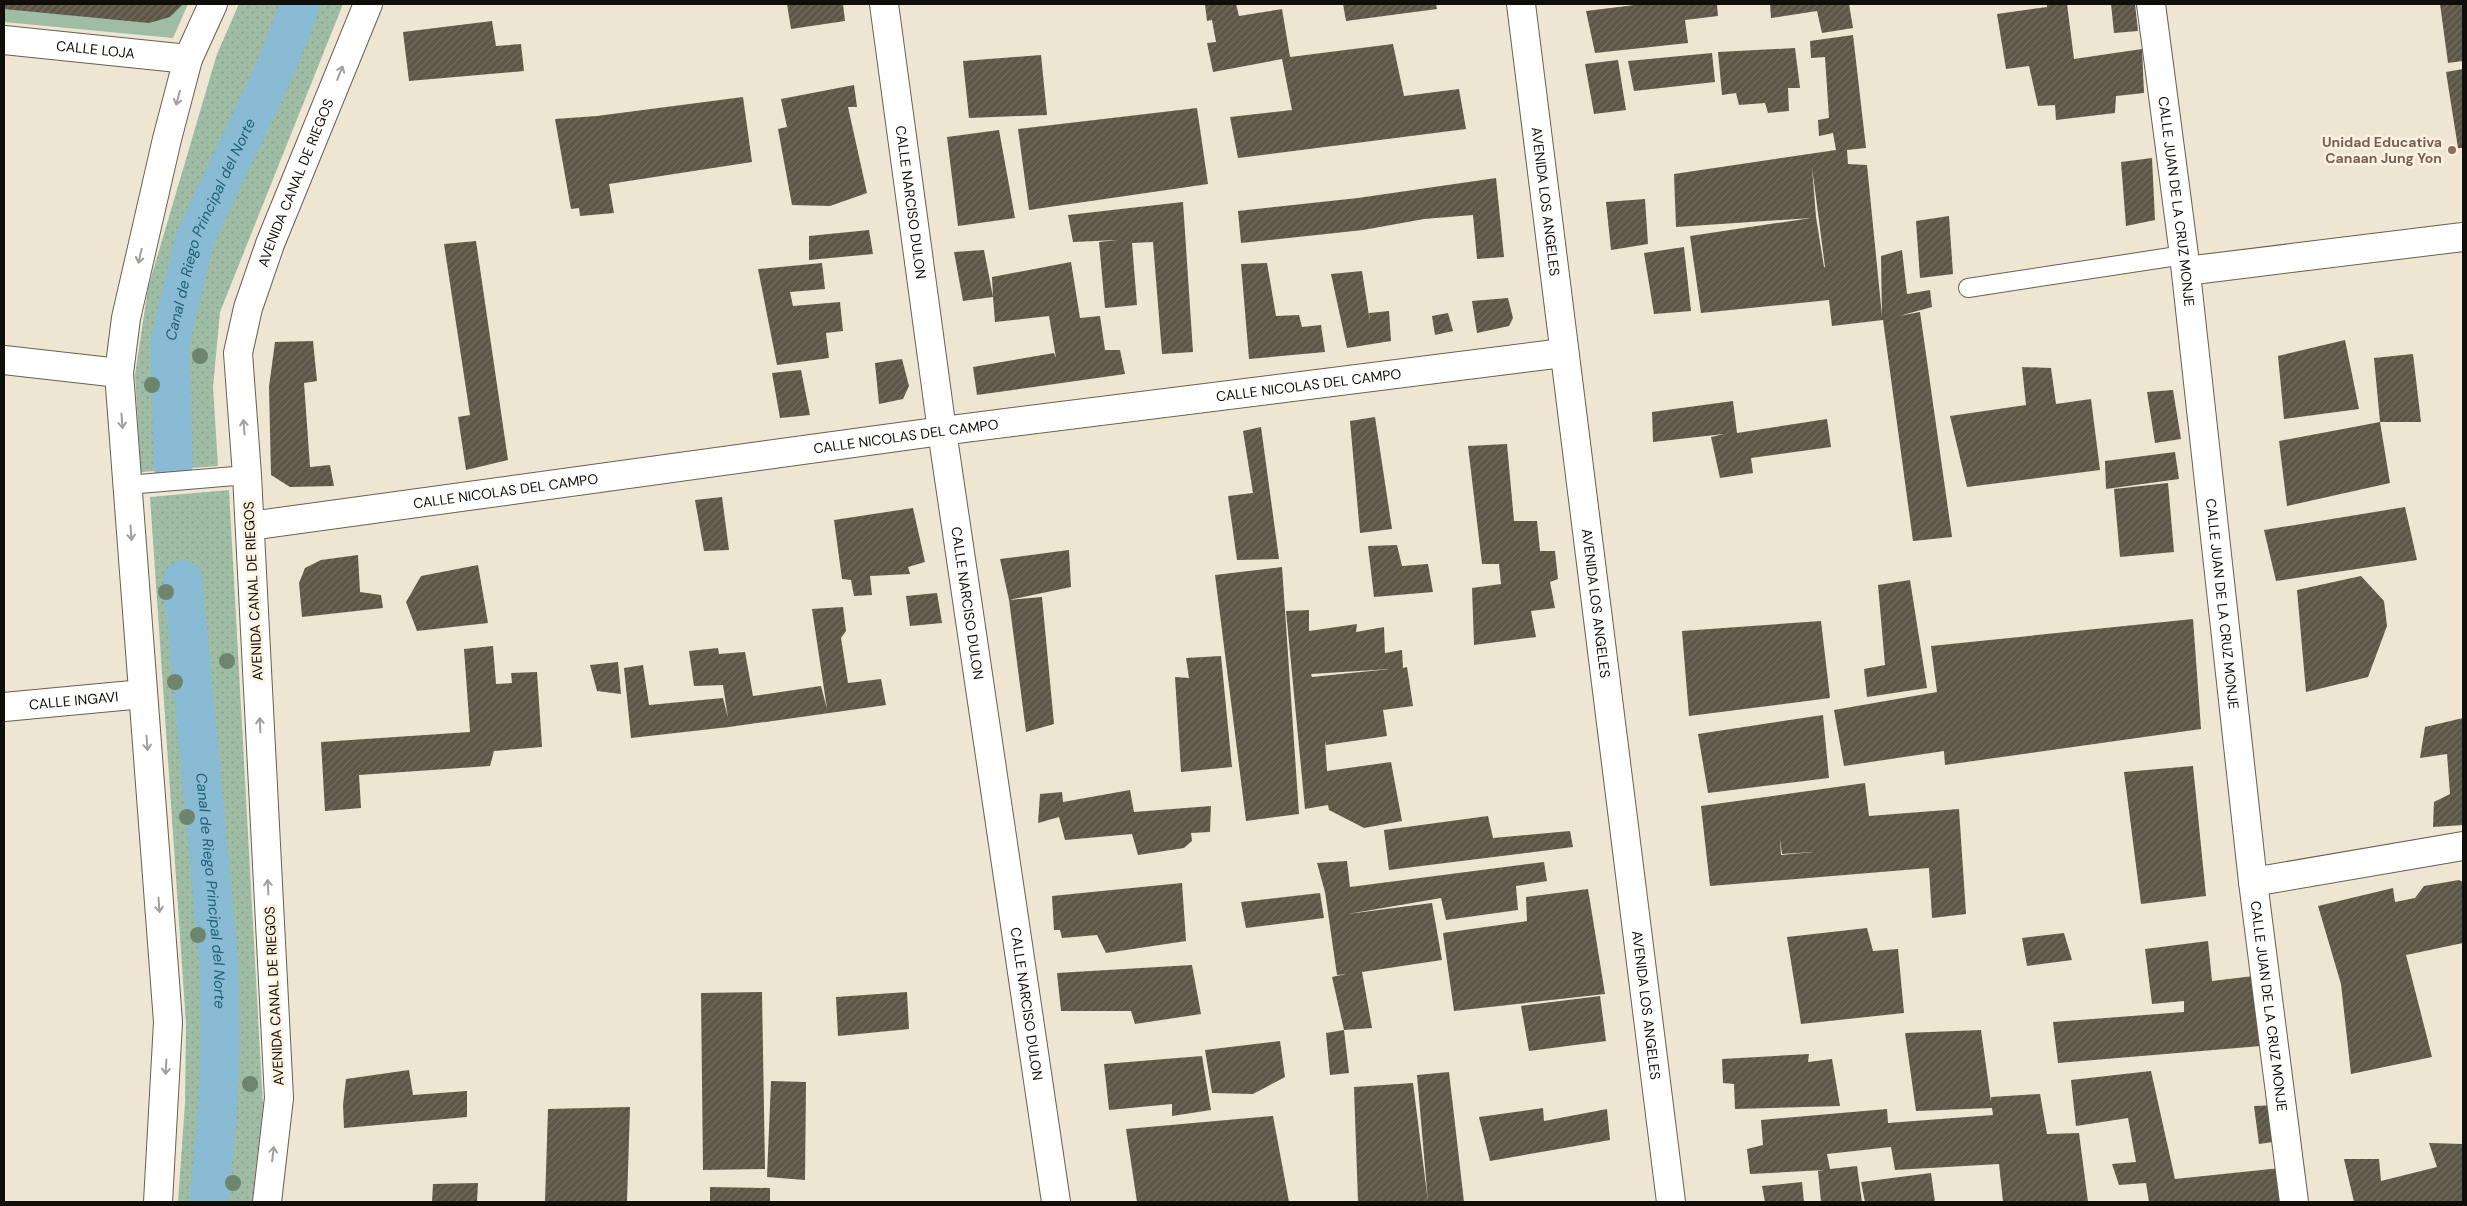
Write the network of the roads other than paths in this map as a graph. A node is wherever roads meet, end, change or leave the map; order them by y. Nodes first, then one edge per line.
1 (213, 4) edge
2 (368, 4) edge
3 (884, 4) edge
4 (1521, 4) edge
5 (2151, 4) edge
6 (4, 40) edge
7 (188, 59) junction
8 (2463, 237) edge
9 (2185, 263) junction
10 (1968, 288) dead end
11 (1563, 353) junction
12 (4, 360) edge
13 (119, 373) junction
14 (942, 431) junction
15 (247, 475) junction
16 (127, 485) junction
17 (250, 526) junction
18 (143, 694) junction
19 (4, 707) edge
20 (2463, 846) edge
21 (2253, 882) junction
22 (158, 1202) edge
23 (267, 1202) edge
24 (1056, 1202) edge
25 (1671, 1202) edge
26 (2294, 1202) edge

1 - 7 street
15 -> 2 street, AVENIDA CANAL DE RIEGOS
3 - 14 street, CALLE NARCISO DULON
4 - 11 street, AVENIDA LOS ANGELES
5 - 9 street, CALLE JUAN DE LA CRUZ MONJE
6 - 7 street, CALLE LOJA
7 -> 13 street
8 - 9 street
9 - 10 lane
9 - 21 street, CALLE JUAN DE LA CRUZ MONJE
11 - 14 street, CALLE NICOLAS DEL CAMPO
11 - 25 street, AVENIDA LOS ANGELES
12 - 13 street
13 -> 16 street
14 - 17 street, CALLE NICOLAS DEL CAMPO
14 - 24 street, CALLE NARCISO DULON
15 - 16 lane
15 - 17 street, AVENIDA CANAL DE RIEGOS
16 -> 18 street
23 -> 17 street, AVENIDA CANAL DE RIEGOS
18 - 19 street, CALLE INGAVI
18 -> 22 street
20 - 21 street
21 - 26 street, CALLE JUAN DE LA CRUZ MONJE

